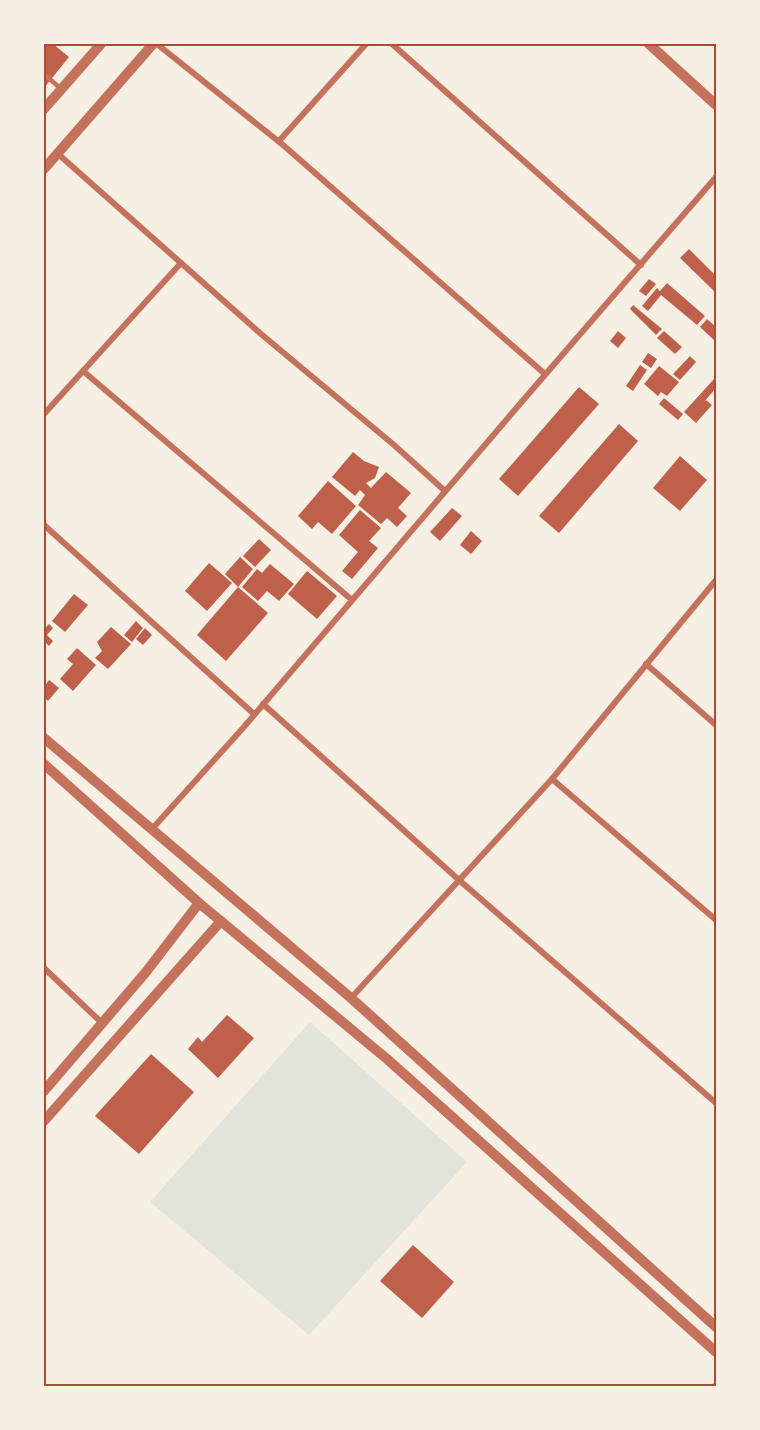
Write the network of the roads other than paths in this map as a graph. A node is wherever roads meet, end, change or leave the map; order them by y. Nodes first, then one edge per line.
1 (155, 44) edge
2 (366, 44) edge
3 (392, 44) edge
4 (649, 44) edge
5 (96, 45) edge
6 (44, 74) edge
7 (61, 89) junction
8 (717, 105) edge
9 (44, 109) edge
10 (279, 141) junction
11 (57, 153) junction
12 (44, 169) edge
13 (717, 177) edge
14 (181, 263) junction
15 (640, 265) junction
16 (83, 371) junction
17 (545, 374) junction
18 (44, 414) edge
19 (445, 491) junction
20 (44, 525) edge
21 (717, 580) edge
22 (352, 600) junction
23 (646, 664) junction
24 (263, 704) junction
25 (254, 714) junction
26 (717, 725) edge
27 (44, 738) edge
28 (44, 764) edge
29 (552, 779) junction
30 (152, 829) junction
31 (459, 880) junction
32 (199, 903) junction
33 (717, 920) edge
34 (221, 921) junction
35 (44, 968) edge
36 (146, 972) junction
37 (162, 987) junction
38 (351, 998) junction
39 (102, 1023) junction
40 (402, 1044) junction
41 (387, 1059) junction
42 (44, 1091) edge
43 (717, 1103) edge
44 (44, 1120) edge
45 (717, 1328) edge
46 (717, 1352) edge

1 - 10 street
1 - 11 street
2 - 10 street
3 - 15 street
4 - 8 street
5 - 7 street
6 - 7 lane
7 - 9 street
10 - 17 street
11 - 12 street
11 - 14 street
13 - 15 street
14 - 16 street
14 - 19 street
15 - 17 street
16 - 18 street
16 - 22 street
17 - 19 street
19 - 22 street
20 - 25 street
21 - 23 street
22 - 24 street
23 - 26 street
23 - 29 street
24 - 25 street
24 - 31 street
25 - 30 street
27 - 30 street
28 - 32 street
29 - 31 street
29 - 33 street
30 - 38 street
31 - 38 street
31 - 43 street
32 - 34 street
32 - 36 street
34 - 37 street
34 - 41 street
35 - 39 street
36 - 37 street
36 - 39 street
37 - 44 street
38 - 40 street
39 - 42 street
40 - 41 street
40 - 45 street
41 - 46 street

